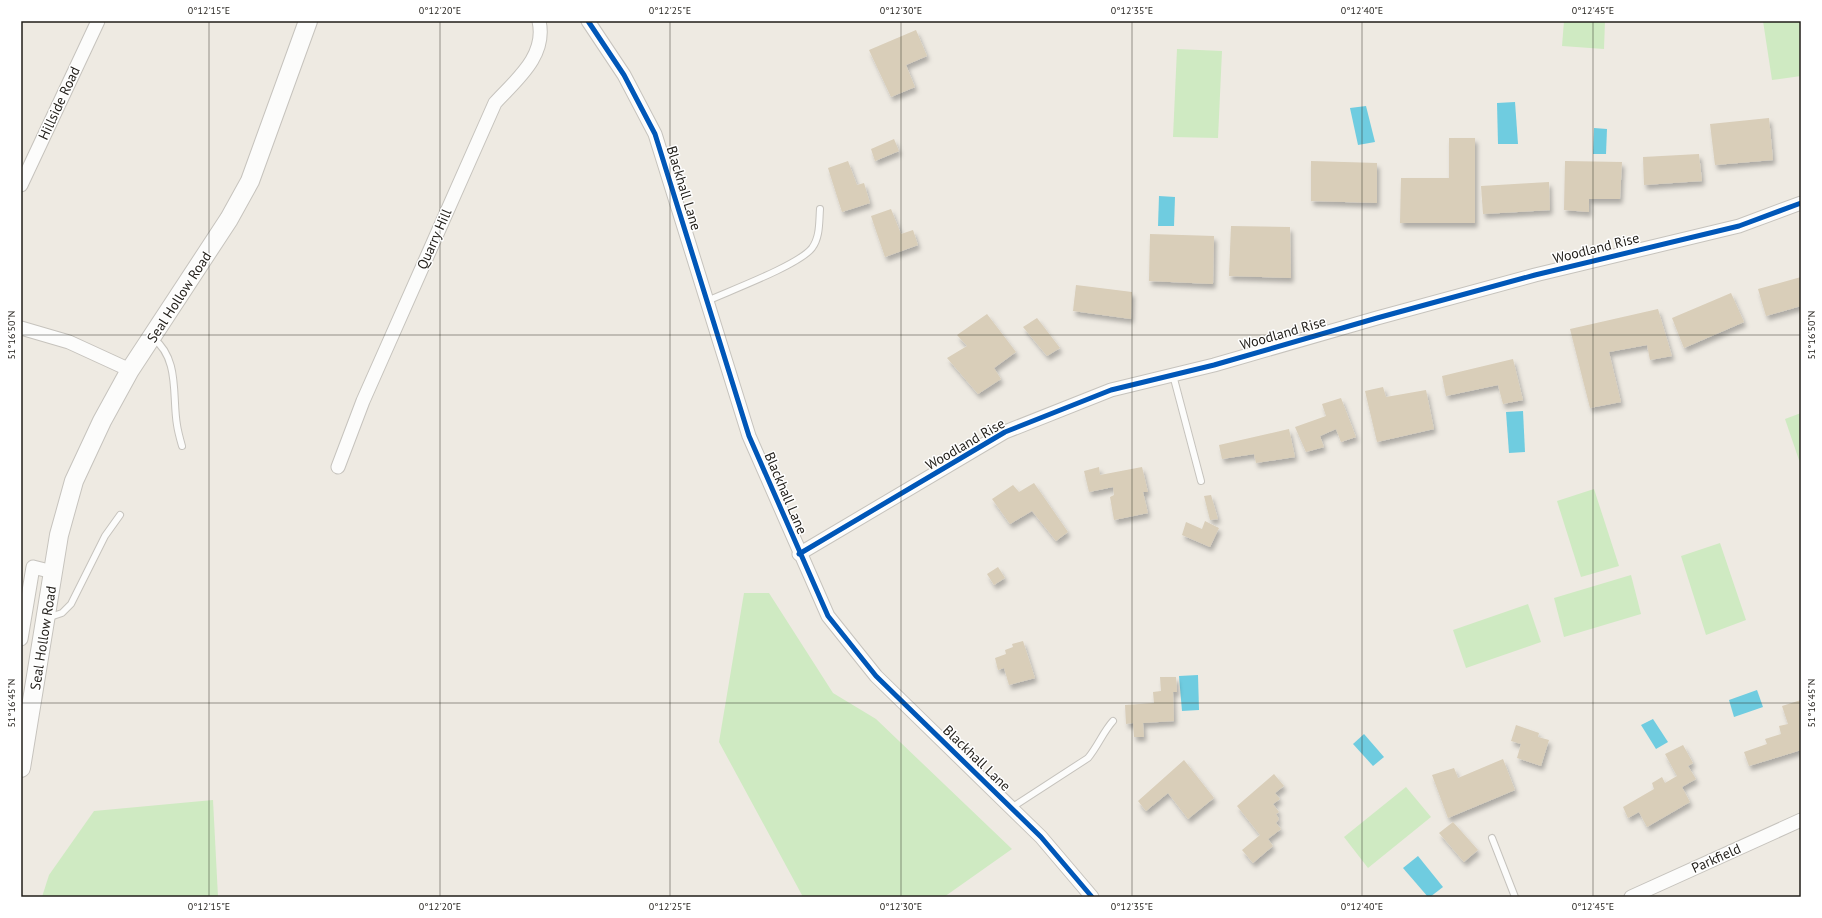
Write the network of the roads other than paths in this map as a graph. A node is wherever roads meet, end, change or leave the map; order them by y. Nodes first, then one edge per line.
1 (98, 21) edge
2 (308, 21) edge
3 (539, 21) edge
4 (588, 21) edge
5 (21, 185) edge
6 (1801, 203) edge
7 (820, 210) dead end
8 (707, 301) junction
9 (21, 328) edge
10 (153, 338) junction
11 (130, 370) junction
12 (1173, 375) junction
13 (182, 446) dead end
14 (338, 467) dead end
15 (1201, 481) dead end
16 (120, 515) dead end
17 (799, 554) junction
18 (53, 572) junction
19 (46, 618) junction
20 (21, 639) edge
21 (1113, 721) dead end
22 (24, 727) edge
23 (21, 768) edge
24 (1011, 808) junction
25 (1801, 820) edge
26 (1492, 838) dead end
27 (1092, 897) edge
28 (1515, 897) edge
29 (1631, 897) edge

1 - 5 street, Hillside Road
2 - 10 main road, Seal Hollow Road
3 - 14 street, Quarry Hill
4 - 8 street, Blackhall Lane
6 - 12 street, Woodland Rise
7 - 8 lane
8 - 17 street, Blackhall Lane
9 - 11 street
10 - 11 main road, Seal Hollow Road
10 - 13 lane
11 - 18 main road, Seal Hollow Road
12 - 15 lane
12 - 17 street, Woodland Rise
16 - 19 lane
17 - 24 street, Blackhall Lane
18 - 19 main road, Seal Hollow Road
18 - 20 street, Seal Hollow Road
19 - 22 main road, Seal Hollow Road
21 - 24 lane
22 - 23 main road, Seal Hollow Road
24 - 27 street, Blackhall Lane
25 - 29 street, Parkfield
26 - 28 lane

